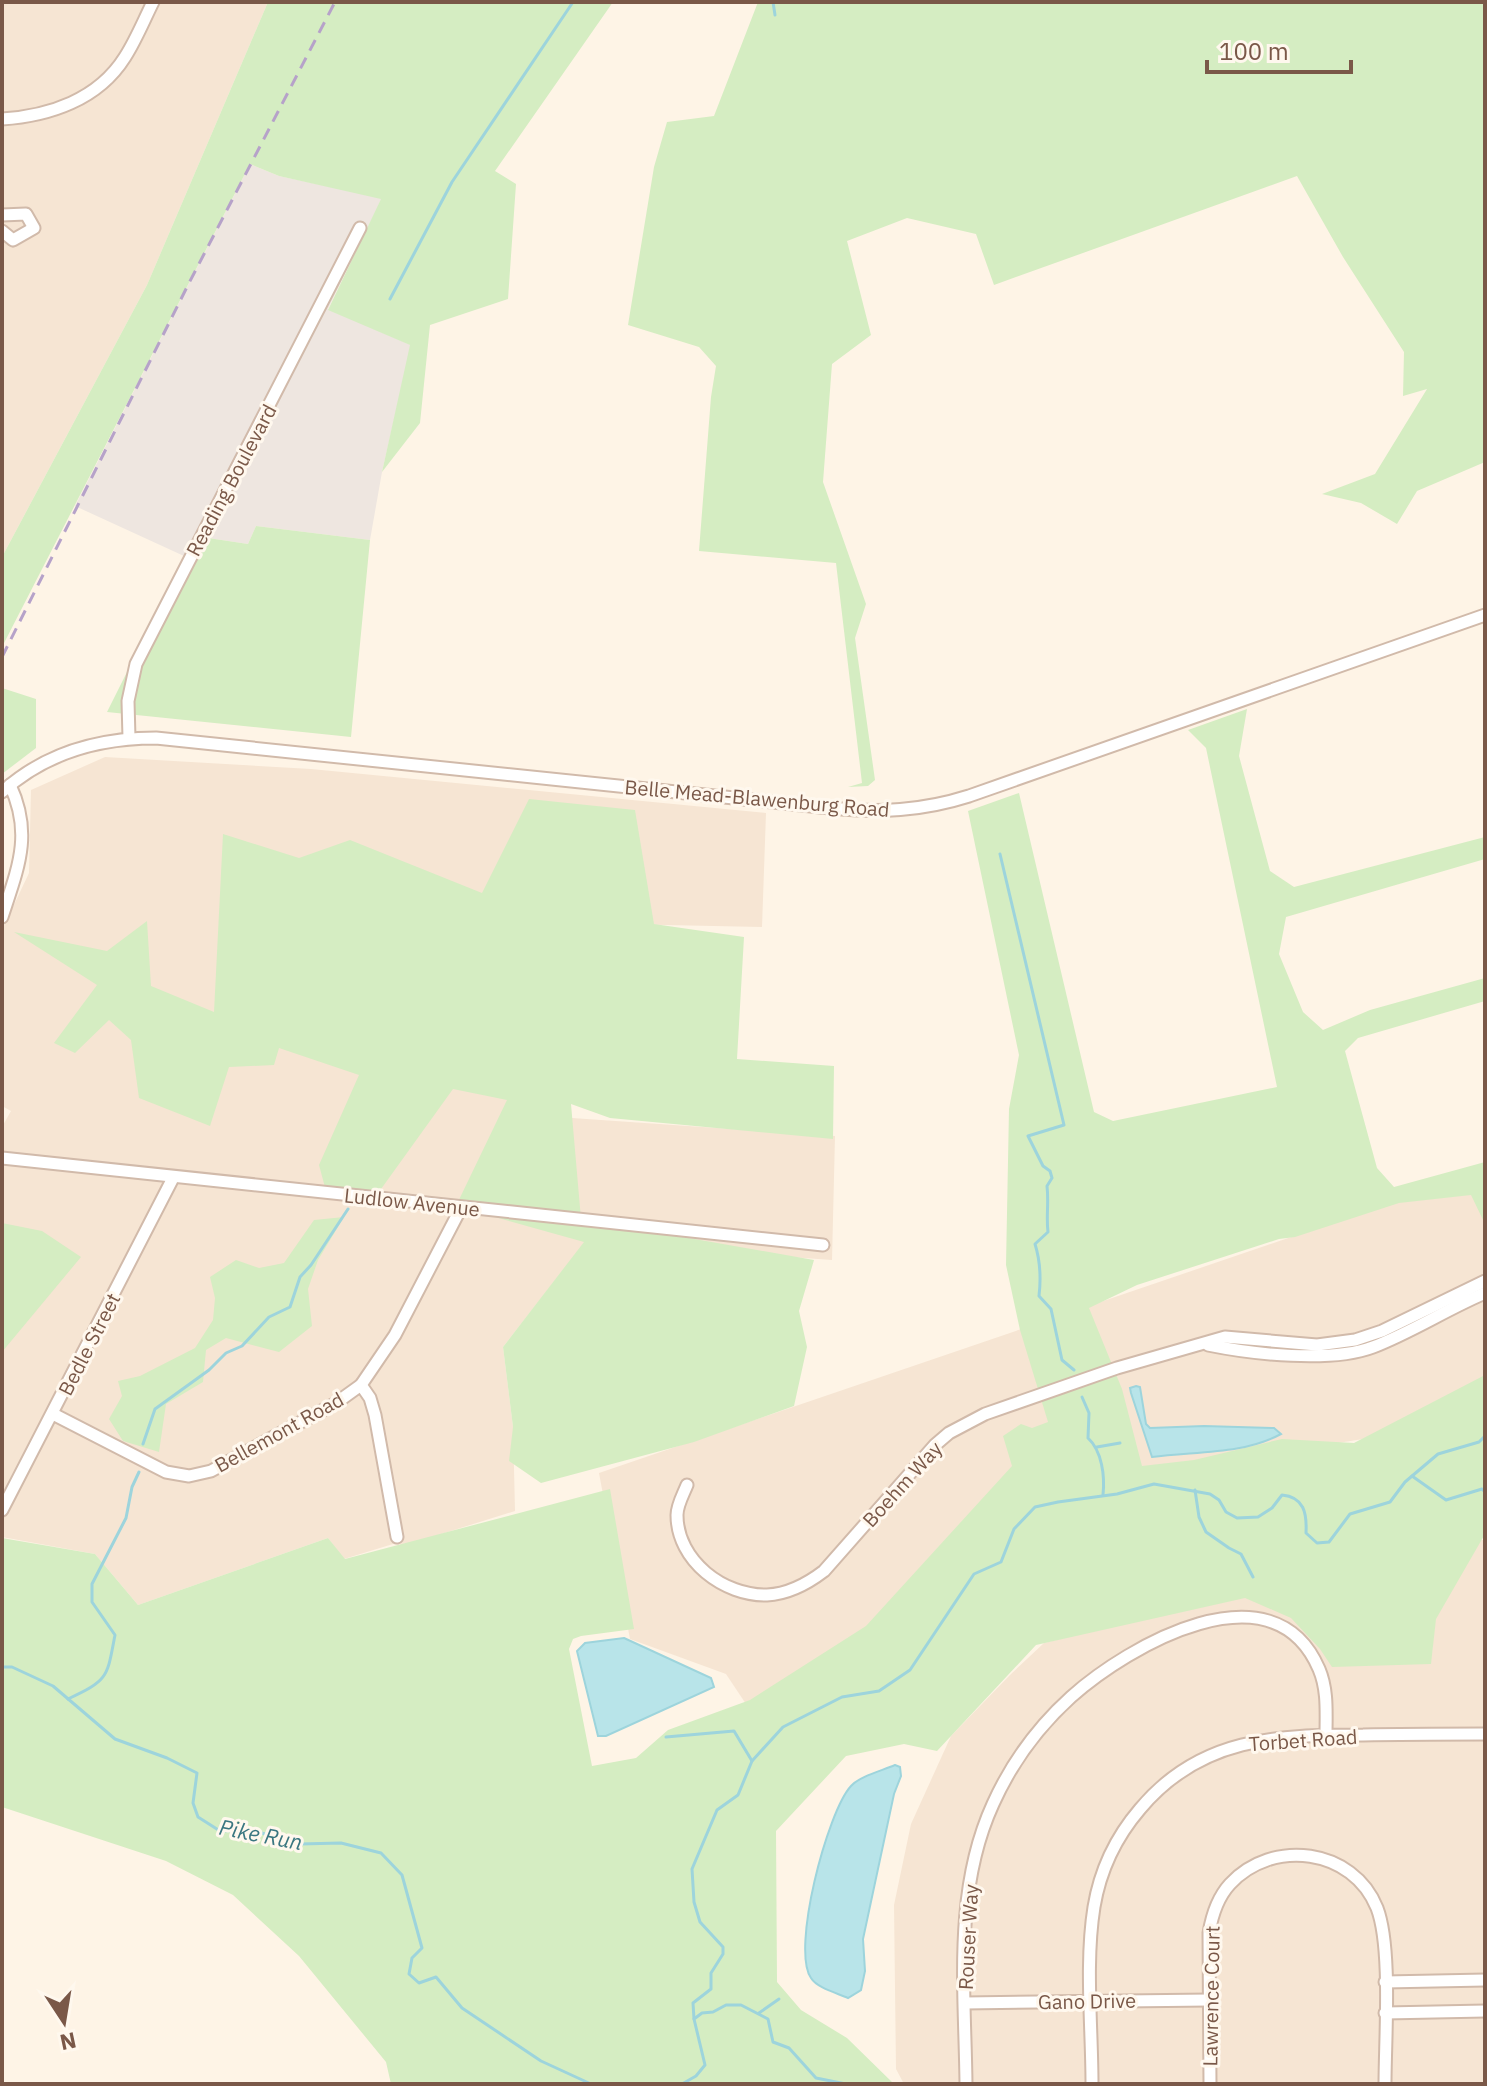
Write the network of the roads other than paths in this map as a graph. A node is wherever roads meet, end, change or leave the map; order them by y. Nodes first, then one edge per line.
1 (153, 2) edge
2 (2, 119) edge
3 (2, 215) edge
4 (360, 228) dead end
5 (2, 231) edge
6 (1485, 615) edge
7 (129, 738) junction
8 (6, 788) edge
9 (2, 917) edge
10 (2, 1158) edge
11 (173, 1178) junction
12 (461, 1208) junction
13 (823, 1245) dead end
14 (1485, 1281) edge
15 (1485, 1293) edge
16 (1375, 1340) junction
17 (361, 1385) junction
18 (53, 1414) junction
19 (687, 1485) dead end
20 (2, 1510) edge
21 (397, 1537) dead end
22 (1485, 1734) edge
23 (1326, 1735) junction
24 (1485, 1980) edge
25 (1385, 1982) junction
26 (1209, 2000) junction
27 (1092, 2001) junction
28 (965, 2003) junction
29 (1485, 2011) edge
30 (1385, 2013) junction
31 (966, 2084) edge
32 (1092, 2084) edge
33 (1210, 2084) edge
34 (1385, 2084) edge

1 - 2 street
3 - 5 street
4 - 7 street, Reading Boulevard
6 - 7 street, Belle Mead-Blawenburg Road
7 - 8 street, Belle Mead-Blawenburg Road
8 - 9 street
10 - 11 street, Ludlow Avenue
11 - 12 street, Ludlow Avenue
11 - 18 street, Bedle Street
12 - 13 street, Ludlow Avenue
12 - 17 street, Bellemont Road
14 - 16 street, Boehm Way
15 - 16 street, Boehm Way
16 - 19 street, Boehm Way
17 - 18 street, Bellemont Road
17 - 21 street
18 - 20 street, Bedle Street
22 - 23 street, Torbet Road
23 - 27 street, Torbet Road
23 - 28 street, Rouser Way
24 - 25 street
25 - 26 street, Lawrence Court
25 - 30 street, Lawrence Court
26 - 27 street, Gano Drive
26 - 33 street, Lawrence Court
27 - 28 street, Gano Drive
27 - 32 street, Torbet Road
28 - 31 street, Rouser Way
29 - 30 street
30 - 34 street, Lawrence Court

